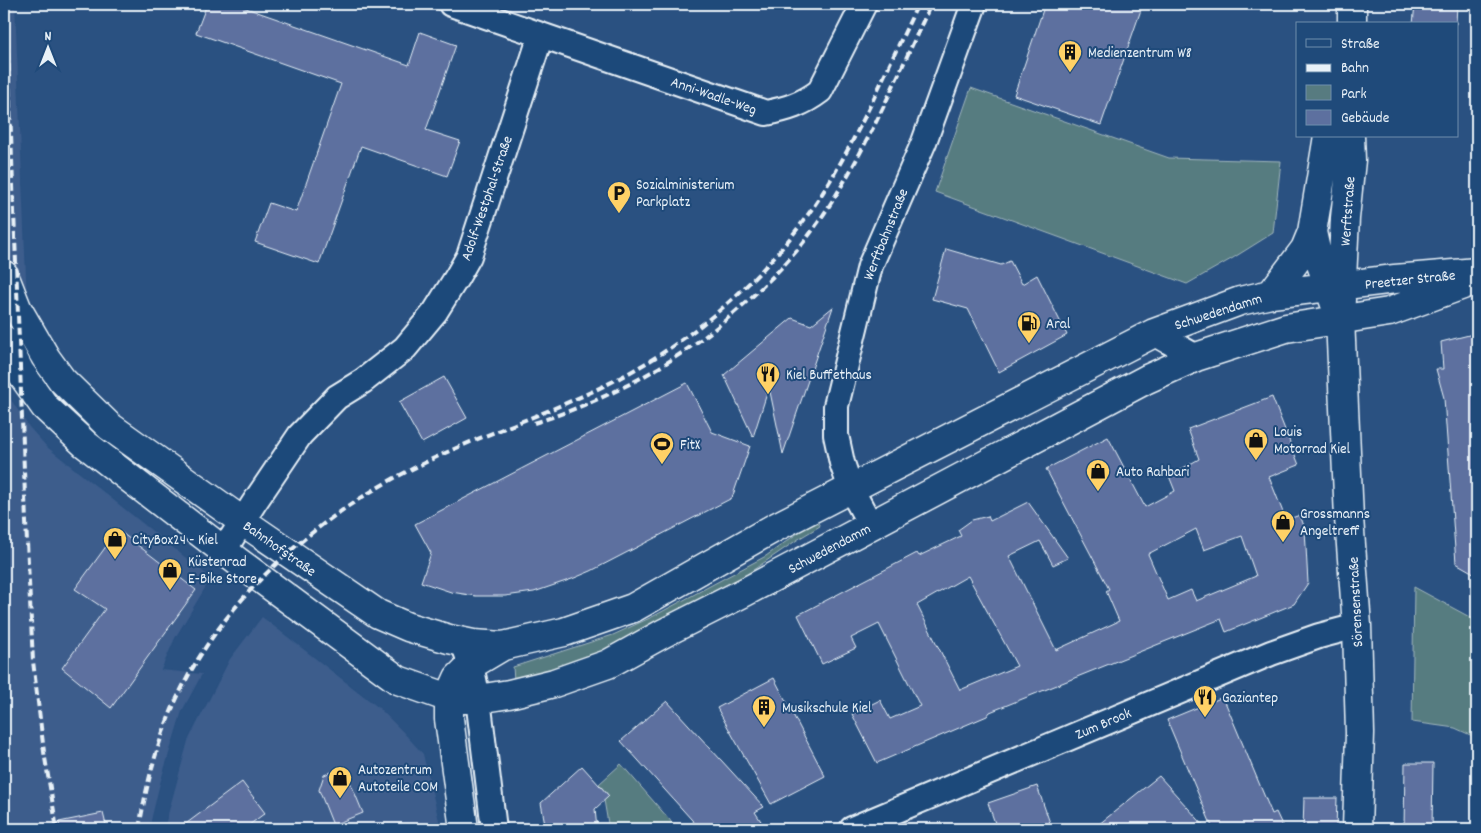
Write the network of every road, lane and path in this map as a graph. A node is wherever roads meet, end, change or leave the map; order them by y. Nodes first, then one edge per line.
1 (451, 4) edge
2 (864, 4) edge
3 (974, 4) edge
4 (1352, 4) edge
5 (1352, 22) edge
6 (541, 35) junction
7 (1328, 138) edge
8 (1350, 138) edge
9 (1312, 232) junction
10 (1477, 272) edge
11 (4, 275) edge
12 (1477, 280) edge
13 (1335, 286) junction
14 (1271, 294) junction
15 (1340, 319) junction
16 (1154, 333) junction
17 (4, 340) edge
18 (1196, 357) junction
19 (851, 489) junction
20 (242, 521) junction
21 (871, 526) junction
22 (224, 550) junction
23 (1357, 626) junction
24 (458, 641) junction
25 (503, 646) junction
26 (472, 665) junction
27 (449, 698) junction
28 (478, 699) junction
29 (464, 829) edge
30 (494, 829) edge
31 (852, 829) edge
32 (1358, 829) edge

1 - 6 street
2 - 6 street, Anni-Wadle-Weg
3 - 19 street, Werftbahnstraße
4 - 5 main road
6 - 20 street, Adolf-Westphal-Straße
7 - 9 main road, Werftstraße
8 - 13 main road, Werftstraße
9 - 13 main road, Werftstraße
9 - 14 main road, Werftstraße
10 - 13 main road, Preetzer Straße
11 - 20 main road, Bahnhofstraße
12 - 15 main road, Preetzer Straße
13 - 14 main road, Schwedendamm
13 - 15 main road, Sörensenstraße
14 - 16 main road, Schwedendamm
15 - 18 main road, Schwedendamm
15 - 23 main road, Sörensenstraße
16 - 18 street, Schwedendamm
16 - 19 main road, Schwedendamm
17 - 22 main road
18 - 21 main road, Schwedendamm
19 - 21 street, Werftbahnstraße
19 - 25 main road, Schwedendamm
20 - 22 street, Adolf-Westphal-Straße
20 - 24 main road, Bahnhofstraße
21 - 28 main road, Schwedendamm
22 - 27 main road
23 - 31 street, Zum Brook
23 - 32 main road, Sörensenstraße
24 - 25 main road, Schwedendamm
24 - 26 street
25 - 26 main road
26 - 27 main road
26 - 28 street
27 - 28 main road, Schwedendamm
27 - 29 main road
28 - 30 street

